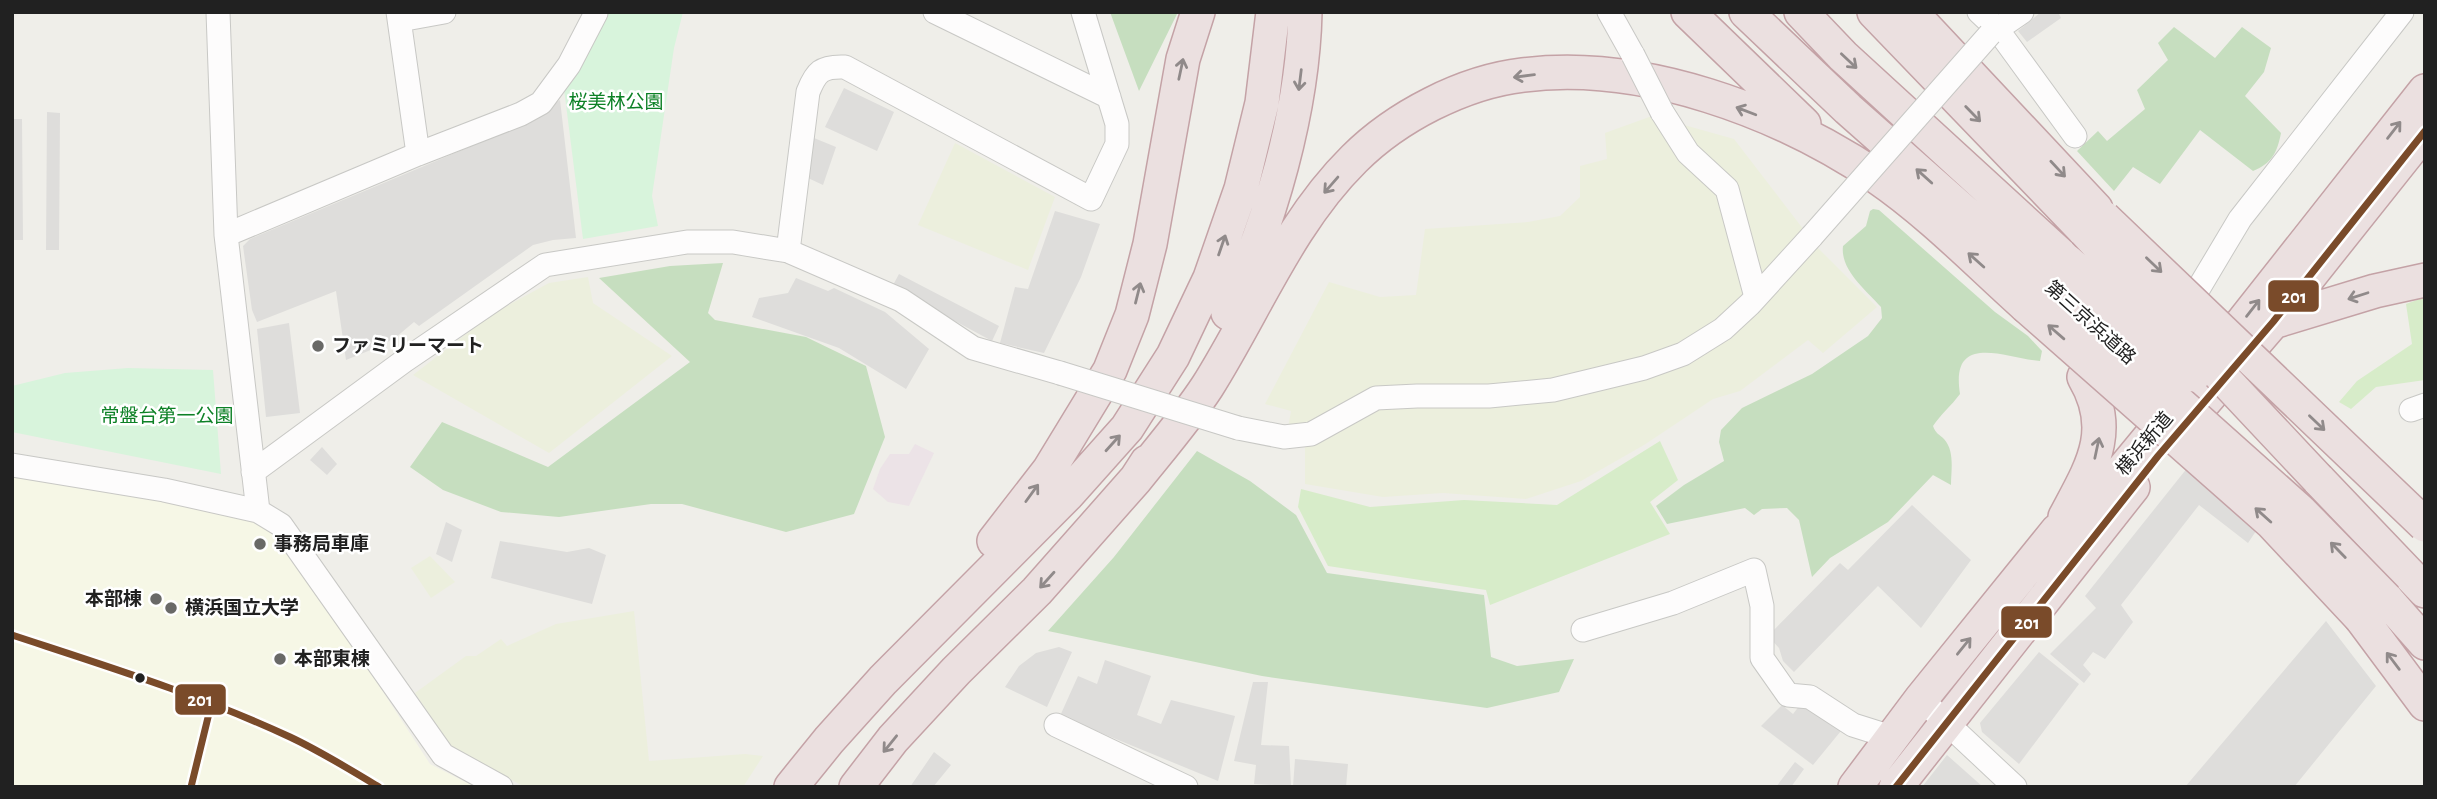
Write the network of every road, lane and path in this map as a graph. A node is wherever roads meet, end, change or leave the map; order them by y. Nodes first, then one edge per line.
1 (218, 12) edge
2 (444, 12) edge
3 (935, 12) edge
4 (1083, 12) edge
5 (1198, 12) edge
6 (1273, 12) edge
7 (1306, 12) edge
8 (1609, 12) edge
9 (1688, 12) edge
10 (1746, 12) edge
11 (1801, 12) edge
12 (1874, 12) edge
13 (1911, 12) edge
14 (1979, 12) edge
15 (2022, 12) edge
16 (2402, 12) edge
17 (596, 13) edge
18 (399, 16) edge
19 (1993, 32) junction
20 (2425, 91) edge
21 (1109, 97) junction
22 (1804, 124) dead end
23 (2425, 131) edge
24 (2075, 136) dead end
25 (418, 154) junction
26 (2095, 224) junction
27 (226, 235) junction
28 (788, 251) junction
29 (2425, 280) edge
30 (2048, 285) junction
31 (1756, 297) junction
32 (2273, 322) junction
33 (2084, 377) dead end
34 (2144, 446) junction
35 (12, 466) edge
36 (253, 472) junction
37 (1136, 479) junction
38 (2318, 479) junction
39 (258, 511) junction
40 (2425, 526) edge
41 (2057, 531) junction
42 (2419, 584) edge
43 (2374, 608) junction
44 (1583, 630) dead end
45 (2425, 643) edge
46 (883, 680) junction
47 (1921, 699) junction
48 (2425, 704) edge
49 (1946, 724) junction
50 (1056, 725) dead end
51 (1891, 737) junction
52 (501, 787) edge
53 (790, 787) edge
54 (856, 787) edge
55 (1186, 787) edge
56 (1855, 787) edge
57 (1896, 787) edge
58 (2015, 787) edge

1 - 27 street
2 - 18 street
3 - 21 street
4 - 21 street
46 -> 5 highway
46 -> 6 highway
7 -> 37 highway
8 - 31 street, bridge
9 - 22 highway
30 -> 10 highway, 第三京浜道路
11 -> 30 highway, 第三京浜道路
12 -> 26 highway
13 -> 26 highway
14 - 19 street
15 - 19 street
16 - 34 street
17 - 25 street
18 - 25 street
19 - 24 street
19 - 31 street, bridge
34 -> 20 highway, 横浜新道
21 - 28 street
23 - 32 highway, 横浜新道
25 - 27 street
26 - 38 highway, bridge
26 -> 40 highway, bridge
27 - 36 street
28 - 31 street, bridge
28 - 36 street
29 -> 32 highway
30 -> 37 highway
30 - 38 highway, 第三京浜道路, bridge
43 -> 30 highway, 第三京浜道路, bridge
32 - 49 highway, 横浜新道
41 -> 33 highway
34 - 41 highway, 横浜新道
35 - 39 street
36 - 39 street
37 -> 54 highway
38 - 42 highway, 第三京浜道路
39 - 52 street
47 -> 41 highway, 横浜新道
43 - 45 highway, 第三京浜道路
48 -> 43 highway
44 - 51 street
46 - 53 highway
47 - 49 street
47 - 51 highway, 横浜新道
49 - 57 highway, 横浜新道
49 - 58 street
50 - 55 street
51 - 56 highway, 横浜新道

